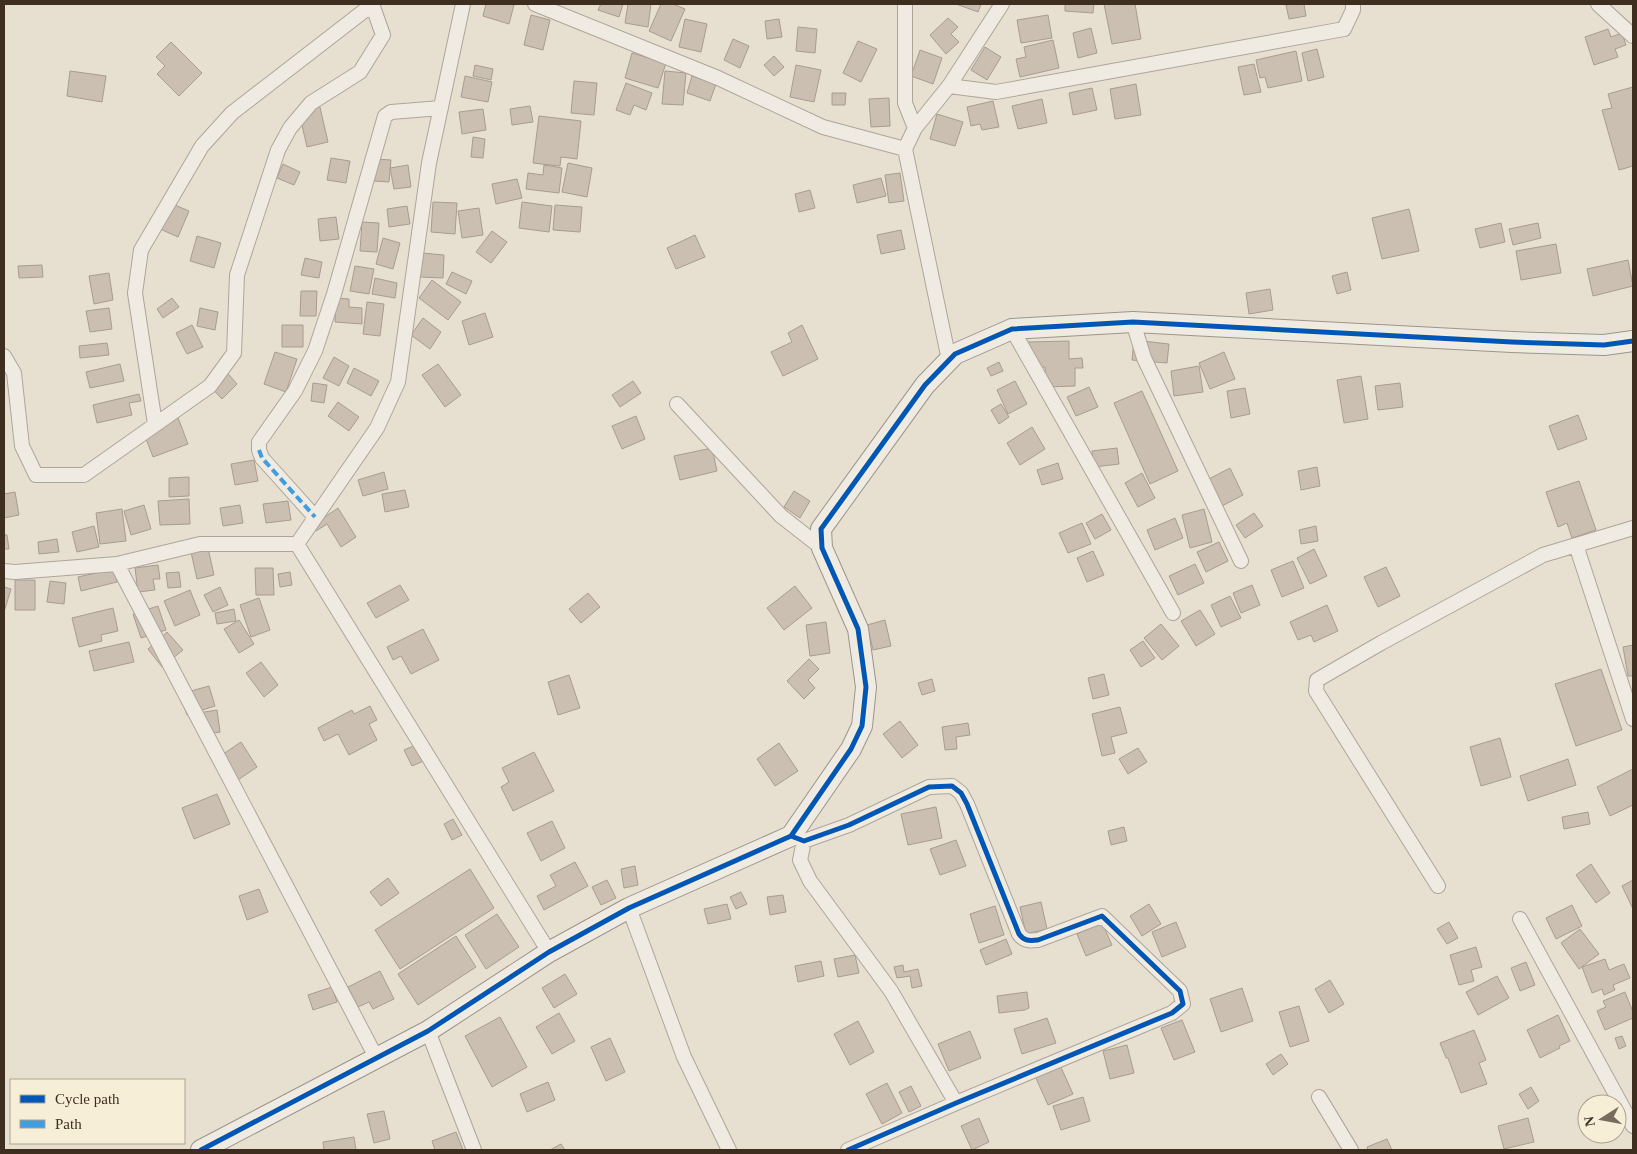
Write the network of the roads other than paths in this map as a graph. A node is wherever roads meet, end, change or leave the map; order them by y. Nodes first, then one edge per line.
1 (373, 4) edge
2 (463, 4) edge
3 (535, 4) edge
4 (905, 4) edge
5 (1002, 4) edge
6 (1352, 4) edge
7 (1598, 4) edge
8 (1633, 36) edge
9 (948, 86) junction
10 (441, 108) junction
11 (915, 128) junction
12 (905, 149) junction
13 (1132, 322) junction
14 (1012, 329) junction
15 (1633, 341) edge
16 (4, 356) edge
17 (949, 360) junction
18 (677, 404) dead end
19 (155, 424) junction
20 (316, 517) junction
21 (1633, 528) edge
22 (297, 544) junction
23 (1576, 545) junction
24 (822, 548) junction
25 (1241, 561) dead end
26 (117, 564) junction
27 (4, 571) edge
28 (1173, 613) dead end
29 (1633, 719) edge
30 (798, 838) junction
31 (1438, 886) dead end
32 (629, 908) junction
33 (1520, 919) dead end
34 (550, 952) junction
35 (428, 1031) junction
36 (377, 1059) junction
37 (1319, 1097) dead end
38 (956, 1103) junction
39 (1633, 1126) edge
40 (201, 1150) edge
41 (474, 1150) edge
42 (729, 1150) edge
43 (848, 1150) edge
44 (1351, 1150) edge

1 - 19 street
1 - 19 street
2 - 10 street
3 - 12 street
4 - 11 street
5 - 9 street
6 - 9 street
7 - 8 street
9 - 11 street
10 - 20 street
10 - 20 street
11 - 12 street
12 - 17 street
13 - 14 street
13 - 15 street
13 - 25 street
14 - 17 street
14 - 28 street
16 - 19 street
17 - 24 street
18 - 24 street
20 - 22 street
21 - 23 street
22 - 26 street
22 - 34 street
23 - 29 street
23 - 31 street
24 - 30 street
26 - 27 street
26 - 36 street
30 - 32 street
30 - 38 street
30 - 38 street
32 - 34 street
32 - 42 street
33 - 39 street
34 - 35 street
35 - 36 street
35 - 41 street
36 - 40 street
37 - 44 street
38 - 43 street

